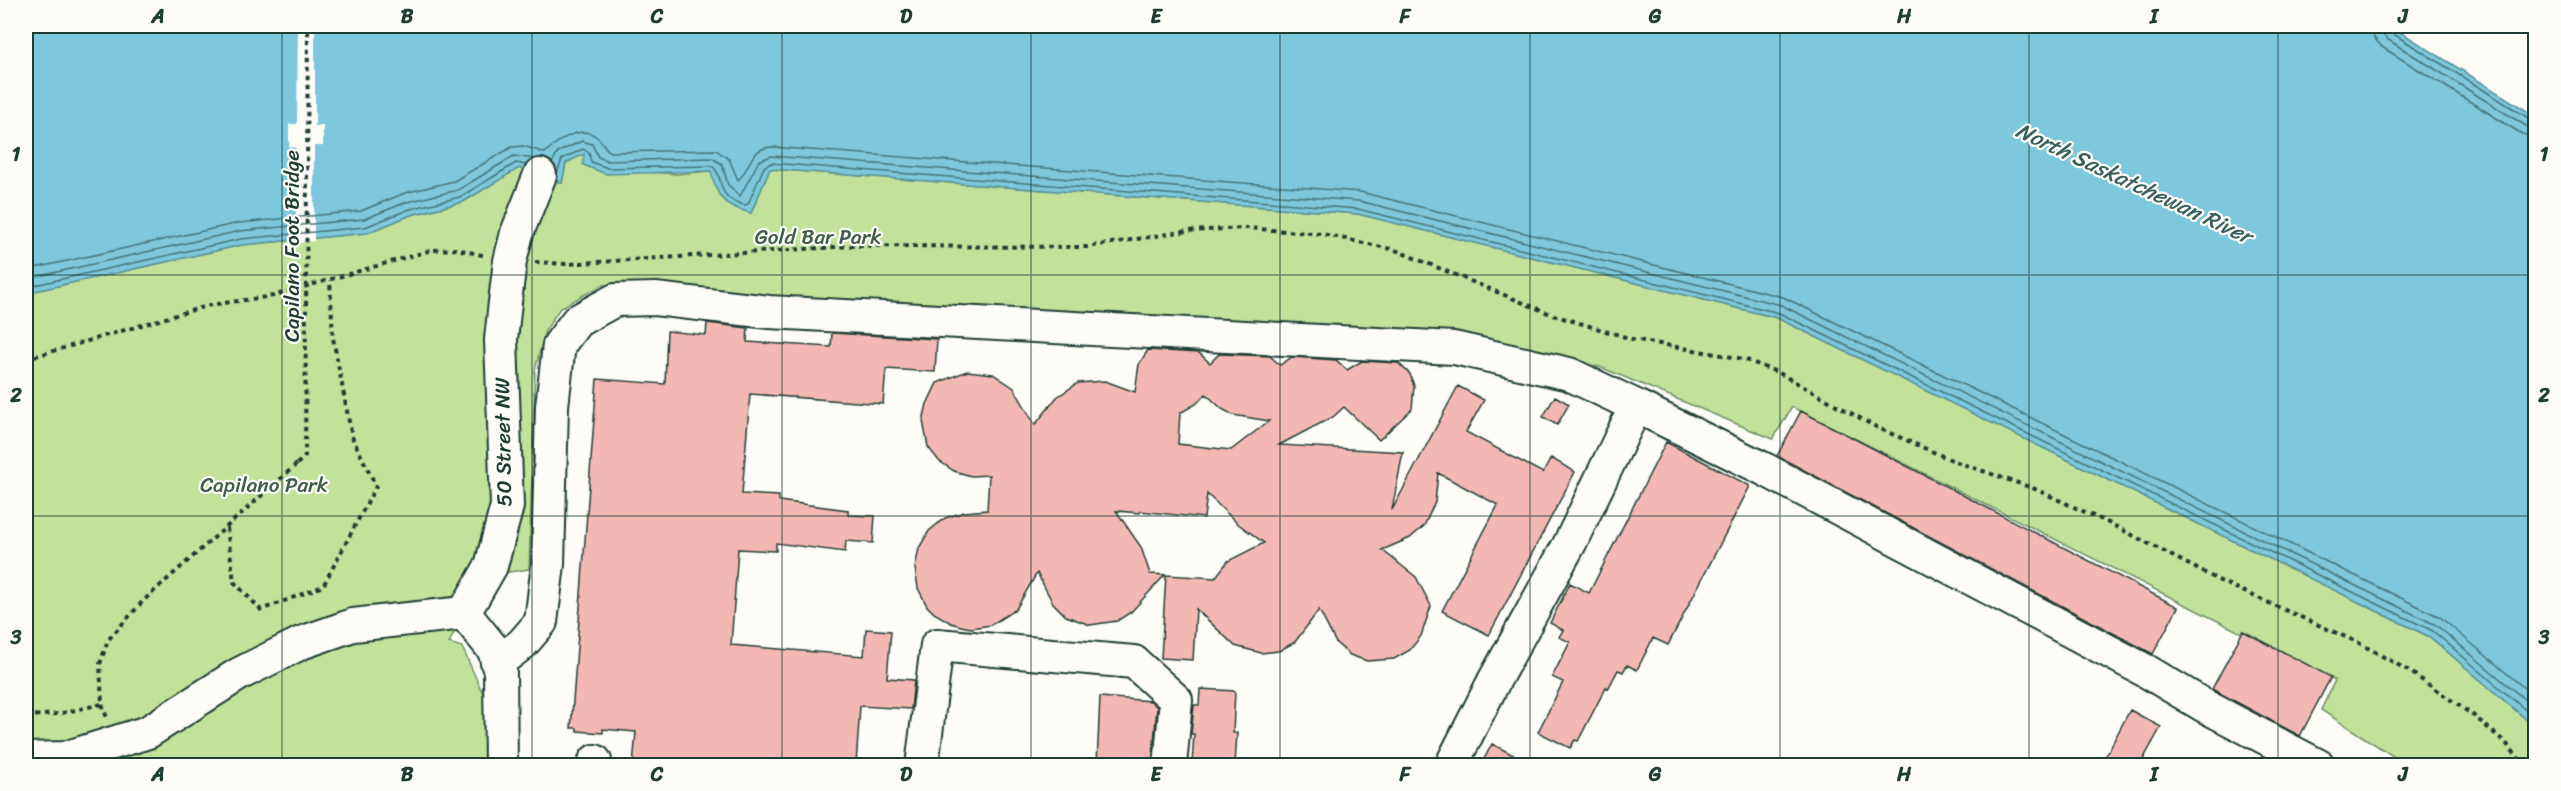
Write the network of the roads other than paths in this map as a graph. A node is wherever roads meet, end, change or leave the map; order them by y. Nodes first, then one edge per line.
1 (540, 175) dead end
2 (1636, 406) junction
3 (464, 613) junction
4 (497, 663) junction
5 (26, 759) edge
6 (501, 765) edge
7 (922, 765) edge
8 (1170, 765) edge
9 (1452, 765) edge
10 (2319, 765) edge

1 - 3 street, 50 Street NW
2 - 4 street
2 - 9 street
2 - 10 street
3 - 4 street
3 - 5 street
4 - 6 street
7 - 8 street

